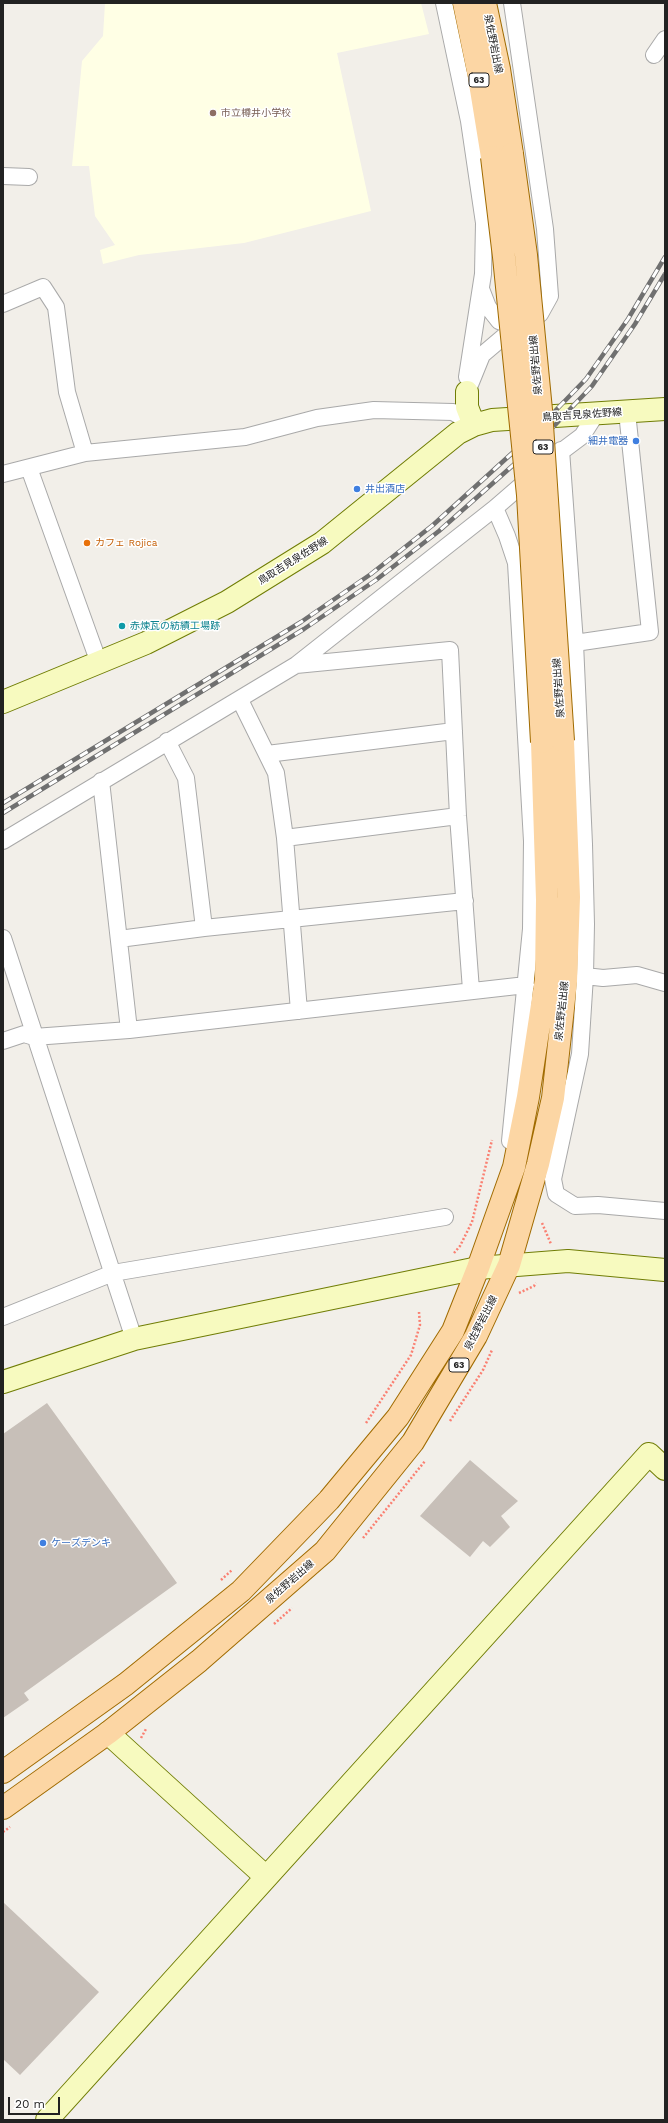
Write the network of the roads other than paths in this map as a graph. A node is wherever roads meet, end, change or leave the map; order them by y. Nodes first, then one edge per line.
1 (444, 3) edge
2 (464, 3) edge
3 (485, 3) edge
4 (512, 3) edge
5 (665, 39) edge
6 (654, 55) dead end
7 (502, 156) junction
8 (3, 176) edge
9 (29, 177) dead end
10 (540, 197) junction
11 (483, 215) junction
12 (481, 288) junction
13 (3, 304) edge
14 (515, 327) junction
15 (467, 392) junction
16 (665, 409) edge
17 (626, 412) junction
18 (596, 414) junction
19 (474, 424) junction
20 (561, 450) junction
21 (85, 453) junction
22 (29, 468) junction
23 (3, 474) edge
24 (495, 508) junction
25 (575, 642) junction
26 (99, 663) junction
27 (296, 665) junction
28 (240, 700) junction
29 (3, 702) edge
30 (454, 731) junction
31 (167, 741) junction
32 (552, 741) junction
33 (267, 754) junction
34 (101, 781) junction
35 (458, 816) junction
36 (285, 838) junction
37 (3, 841) edge
38 (465, 901) junction
39 (291, 920) junction
40 (204, 928) junction
41 (3, 938) edge
42 (118, 939) junction
43 (8, 972) edge
44 (585, 976) junction
45 (665, 983) edge
46 (526, 985) junction
47 (472, 990) junction
48 (299, 1011) junction
49 (129, 1030) junction
50 (34, 1036) junction
51 (3, 1041) edge
52 (506, 1190) junction
53 (665, 1211) edge
54 (445, 1217) dead end
55 (510, 1265) junction
56 (478, 1268) junction
57 (665, 1270) edge
58 (113, 1273) junction
59 (3, 1317) edge
60 (134, 1339) junction
61 (3, 1382) edge
62 (665, 1469) edge
63 (108, 1733) junction
64 (3, 1772) edge
65 (10, 1815) edge
66 (266, 1877) junction
67 (47, 2120) edge

1 - 11 street
2 - 7 main road, 泉佐野岩出線 / 63
3 - 7 main road, 泉佐野岩出線 / 63
4 - 10 street
5 - 6 street
7 - 32 main road, 泉佐野岩出線 / 63, bridge
8 - 9 street
10 - 11 street
10 - 14 street
11 - 12 street
12 - 14 street
12 - 15 street
13 - 21 street
14 - 15 street
15 - 19 street
16 - 17 street, 鳥取吉見泉佐野線
17 - 18 street, 鳥取吉見泉佐野線
17 - 25 street
18 - 19 street, 鳥取吉見泉佐野線
18 - 20 street
19 - 21 street
19 - 26 street, 鳥取吉見泉佐野線
20 - 24 street
20 - 25 street
21 - 22 street
22 - 23 street
22 - 26 street
24 - 27 street
24 - 46 street
25 - 44 street
26 - 29 street, 鳥取吉見泉佐野線
27 - 28 street
27 - 30 street
28 - 31 street
28 - 33 street
30 - 33 street
30 - 35 street
31 - 34 street
31 - 40 street
32 - 52 main road, 泉佐野岩出線 / 63
32 - 55 main road, 泉佐野岩出線 / 63
33 - 36 street
34 - 37 street
34 - 42 street
35 - 36 street
35 - 38 street
36 - 39 street
38 - 39 street
38 - 47 street
39 - 40 street
39 - 48 street
40 - 42 street
41 - 43 street
42 - 49 street
43 - 50 street
44 - 45 street
44 - 53 street
46 - 47 street
46 - 52 street
47 - 48 street
48 - 49 street
49 - 50 street
50 - 51 street
50 - 58 street
52 - 56 main road, 泉佐野岩出線 / 63
54 - 58 street
55 - 56 street
55 - 57 street
55 - 63 main road, 泉佐野岩出線 / 63
56 - 60 street
56 - 64 main road, 泉佐野岩出線 / 63
58 - 59 street
58 - 60 street
60 - 61 street
62 - 66 street
63 - 65 main road, 泉佐野岩出線 / 63
63 - 66 street
66 - 67 street

